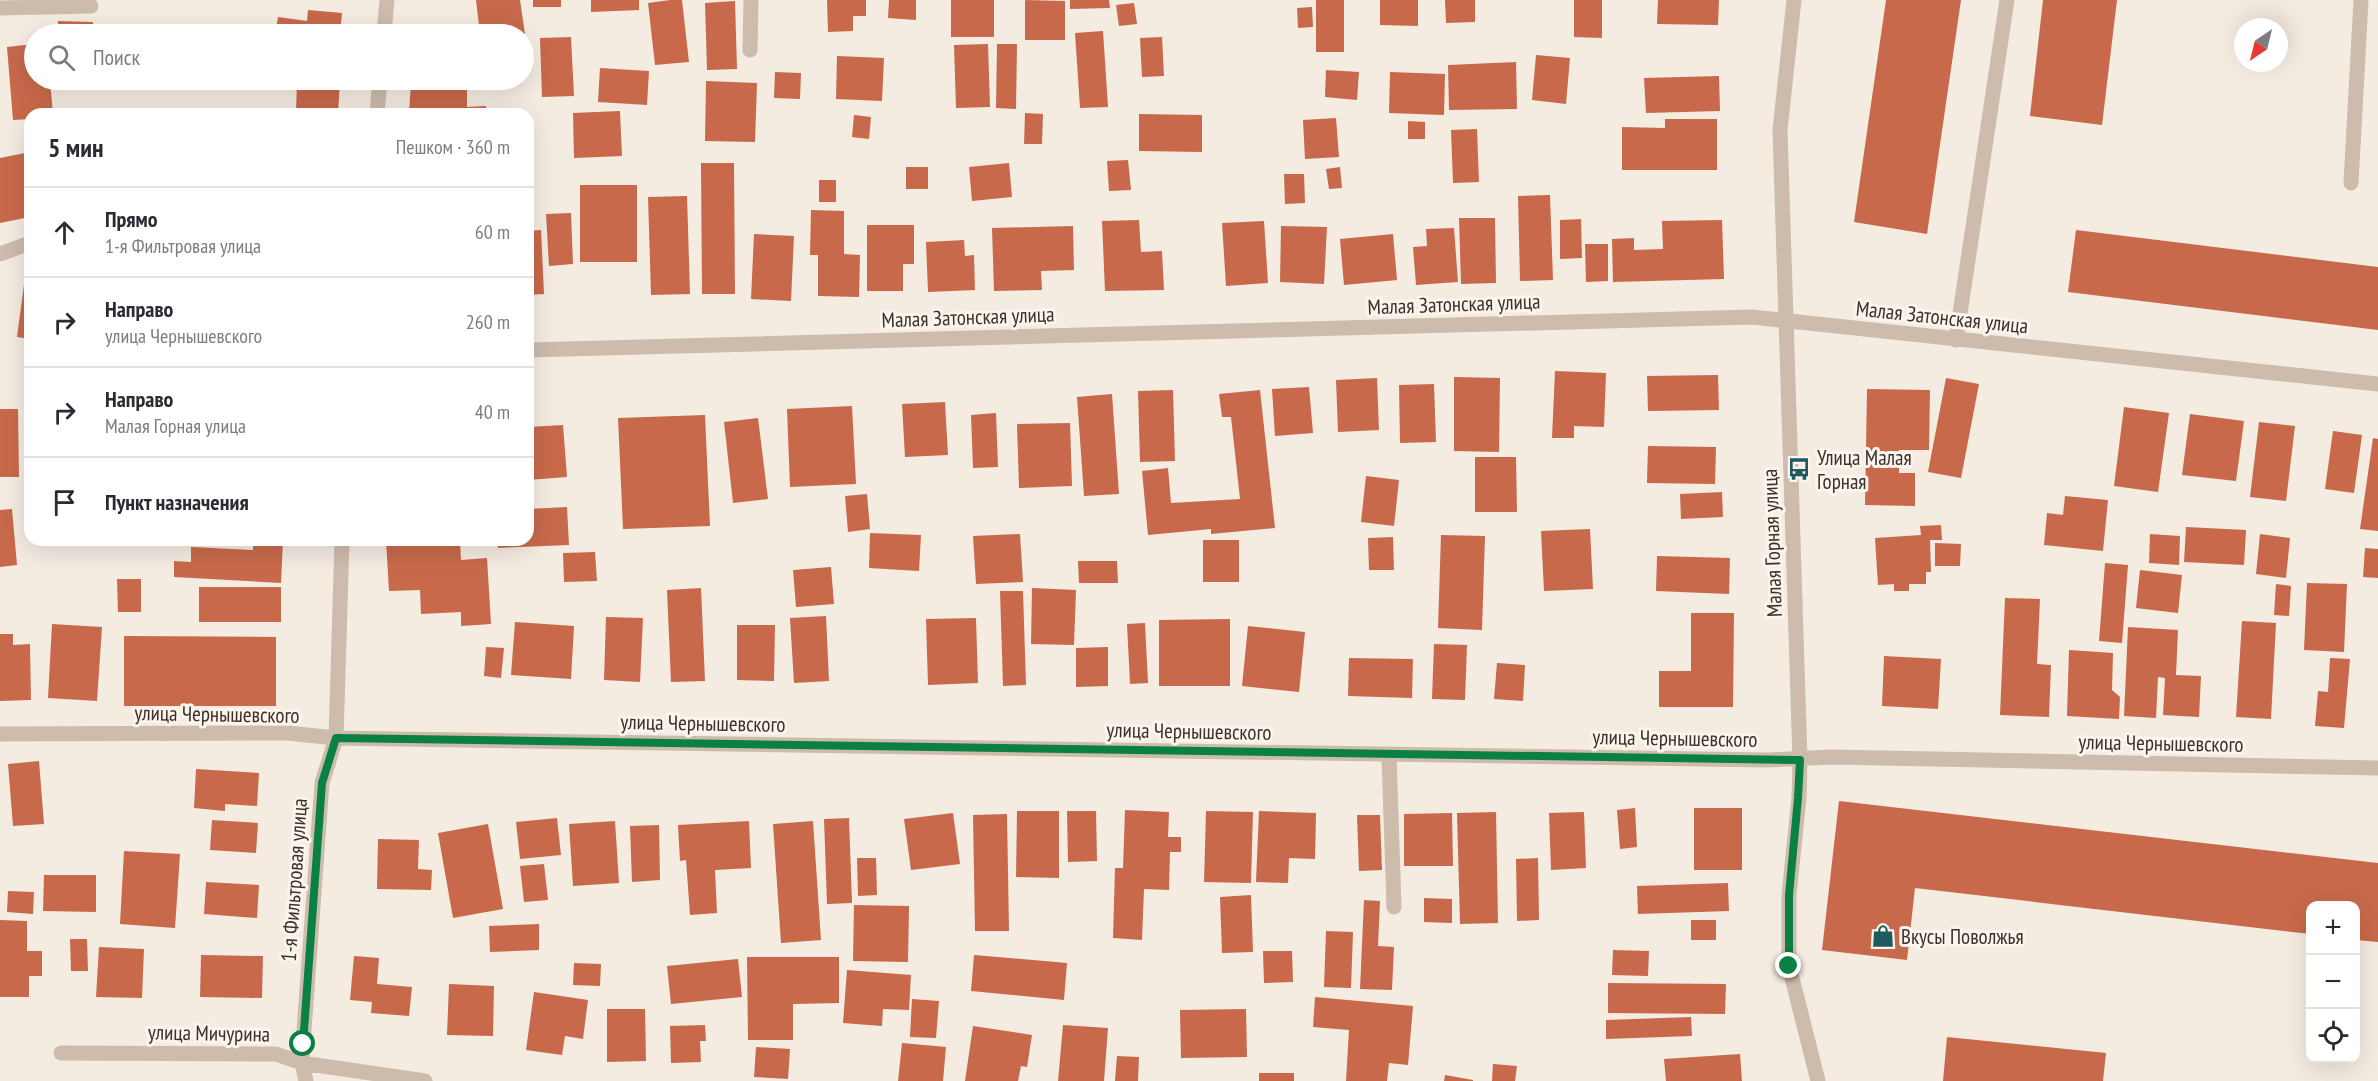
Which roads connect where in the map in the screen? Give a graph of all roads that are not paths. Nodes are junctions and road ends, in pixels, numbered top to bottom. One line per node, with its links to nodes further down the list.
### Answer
1 (387, 0): 8 (street)
2 (750, 0): 9 (street)
3 (1794, 0): 15 (street, Малая Горная улица)
4 (2007, 0): 16 (street)
5 (2361, 0): 12 (street)
6 (91, 6): 7 (street)
7 (0, 8)
8 (385, 24)
9 (750, 50)
10 (379, 90): 11 (street)
11 (378, 108)
12 (2351, 183)
13 (24, 245): 14 (street)
14 (0, 254)
15 (1786, 322): 16 (street, Малая Затонская улица); 17 (street, Малая Затонская улица); 23 (street, Малая Горная улица)
16 (1956, 340): 18 (street, Малая Затонская улица)
17 (534, 350)
18 (2378, 384)
19 (342, 546): 21 (street, 1-я Фильтровая улица)
20 (0, 734): 21 (street, улица Чернышевского)
21 (336, 738): 22 (street, улица Чернышевского); 27 (street, 1-я Фильтровая улица)
22 (1389, 755): 23 (street, улица Чернышевского); 25 (street)
23 (1800, 760): 24 (street, улица Чернышевского); 30 (street, Малая Горная улица)
24 (2378, 768)
25 (1394, 907)
26 (61, 1053): 27 (street, улица Мичурина)
27 (302, 1063): 28 (street, 1-я Фильтровая улица); 29 (street, улица Мичурина)
28 (306, 1081)
29 (425, 1081)
30 (1818, 1081)

